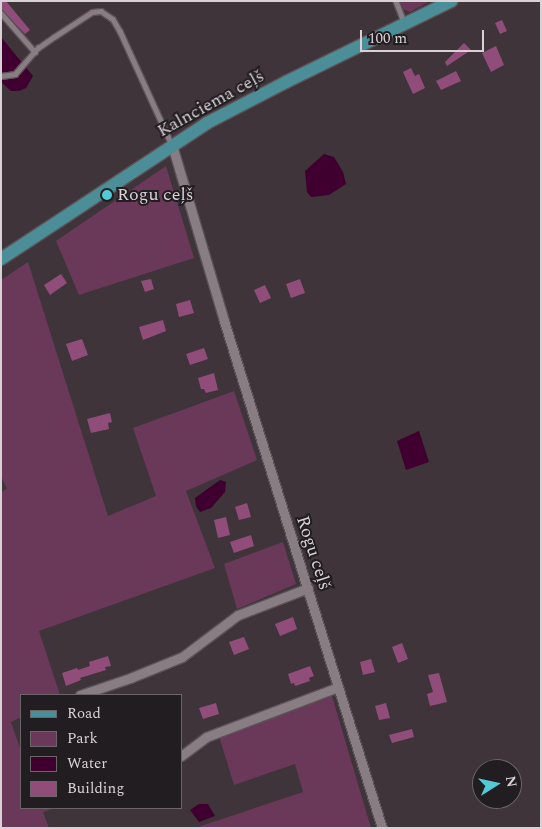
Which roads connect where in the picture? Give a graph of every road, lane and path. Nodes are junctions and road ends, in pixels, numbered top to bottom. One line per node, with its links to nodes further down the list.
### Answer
1 (396, 1): 4 (lane)
2 (451, 1): 4 (main road, Kalnciema ceļš)
3 (1, 13): 5 (lane)
4 (404, 23): 7 (main road, Kalnciema ceļš)
5 (35, 52): 6 (lane); 7 (lane)
6 (1, 76)
7 (172, 145): 8 (main road, Kalnciema ceļš); 9 (street, Rogu ceļš)
8 (1, 259)
9 (308, 588): 10 (street, Rogu ceļš); 11 (street)
10 (338, 687): 12 (street); 13 (street, Rogu ceļš)
11 (83, 694)
12 (182, 755)
13 (382, 828)

